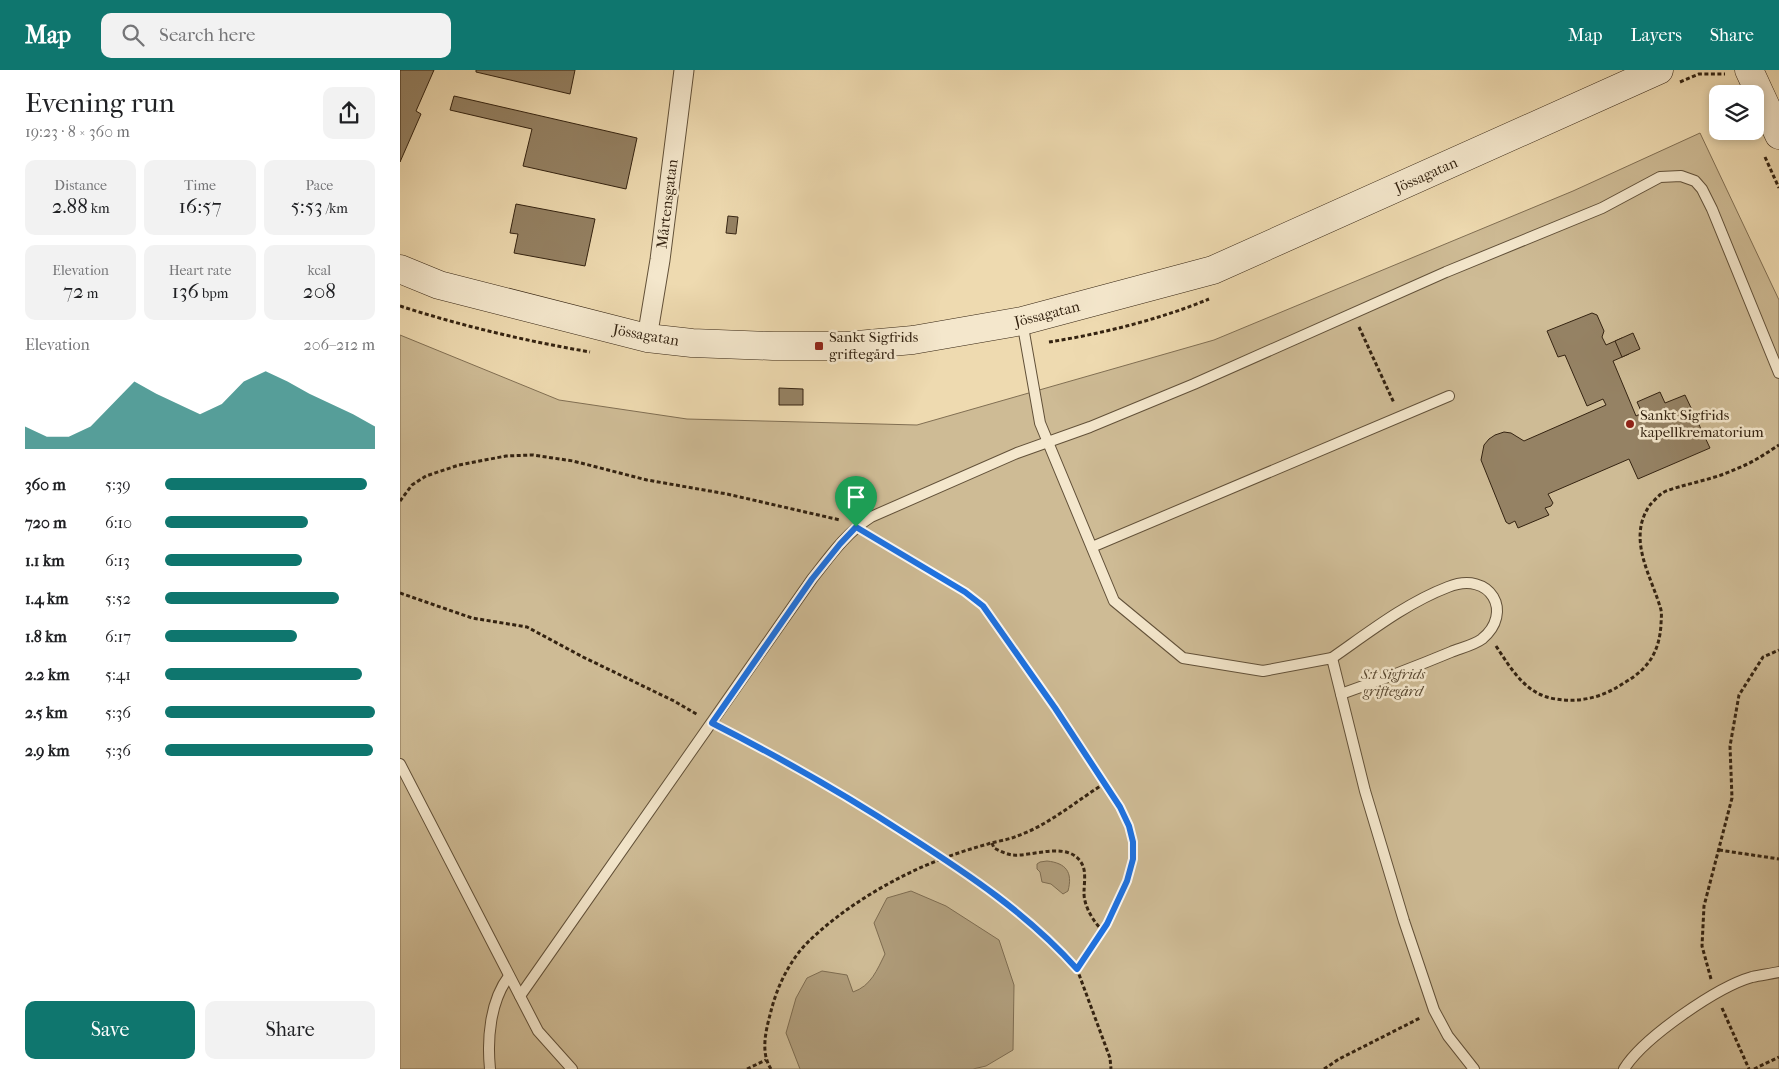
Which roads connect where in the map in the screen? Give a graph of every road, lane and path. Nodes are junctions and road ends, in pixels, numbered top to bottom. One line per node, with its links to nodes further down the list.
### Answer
1 (684, 70): 9 (street, Mårtensgatan)
2 (1659, 70): 8 (street, Jössagatan)
3 (1749, 70): 4 (street)
4 (1772, 146): 5 (path)
5 (1779, 188)
6 (400, 269): 9 (street, Jössagatan)
7 (1353, 313): 10 (lane); 12 (path); 13 (lane)
8 (1022, 321): 9 (street, Jössagatan); 13 (lane)
9 (647, 338)
10 (1779, 373)
11 (1449, 396): 12 (lane)
12 (1400, 417): 17 (lane)
13 (1049, 443): 16 (lane); 17 (lane)
14 (1779, 445): 19 (path)
15 (400, 502): 16 (path)
16 (856, 527): 23 (lane); 25 (path)
17 (1092, 547): 21 (lane)
18 (400, 593): 23 (path)
19 (1488, 633): 21 (lane); 22 (lane)
20 (1779, 650): 27 (path)
21 (1332, 658): 22 (lane)
22 (1341, 694): 36 (lane)
23 (712, 723): 28 (path); 35 (lane)
24 (400, 764): 33 (lane)
25 (1105, 783): 26 (path); 30 (path)
26 (992, 843): 28 (path); 30 (path)
27 (1719, 850): 29 (path); 34 (path)
28 (943, 858): 31 (path); 38 (path)
29 (1779, 859)
30 (1102, 930): 31 (path)
31 (1077, 969): 43 (path)
32 (1779, 972): 34 (lane)
33 (509, 976): 35 (lane); 39 (lane)
34 (1716, 993): 46 (lane); 47 (path)
35 (520, 996): 40 (lane)
36 (1434, 1010): 44 (path); 45 (lane)
37 (1779, 1057): 48 (path)
38 (766, 1060): 41 (path); 42 (path)
39 (490, 1069)
40 (572, 1069)
41 (748, 1069)
42 (771, 1069)
43 (1111, 1069)
44 (1324, 1069)
45 (1474, 1069)
46 (1624, 1069)
47 (1749, 1069)
48 (1754, 1069)

